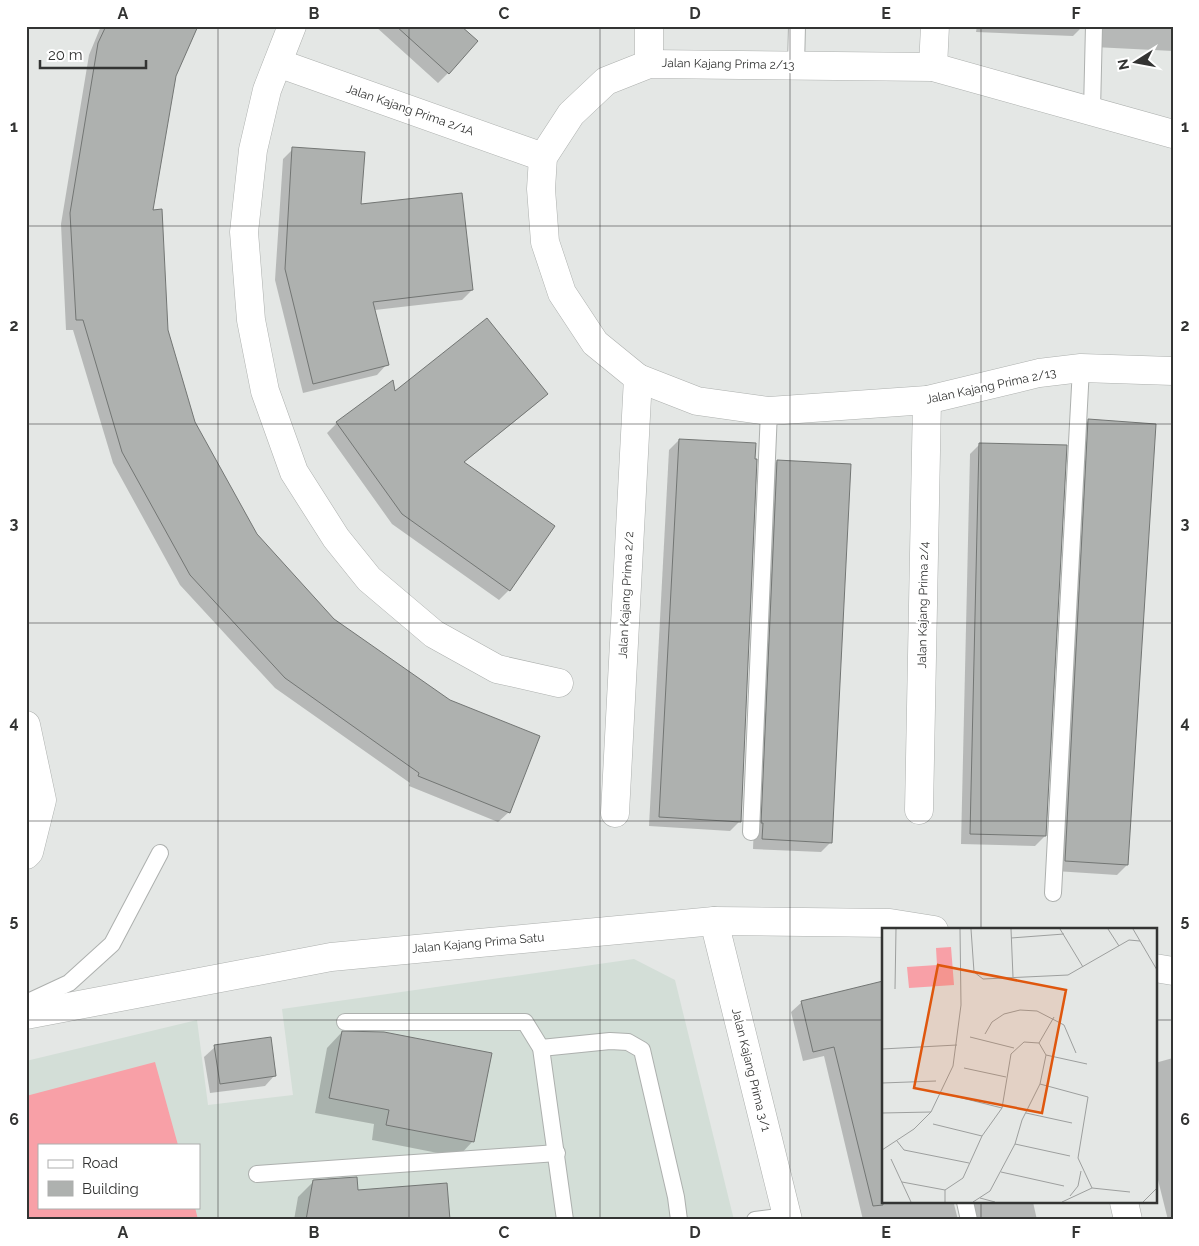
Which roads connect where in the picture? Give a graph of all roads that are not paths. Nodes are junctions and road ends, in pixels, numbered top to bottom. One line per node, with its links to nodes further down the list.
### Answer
1 (292, 26): 6 (street)
2 (649, 26): 7 (street)
3 (797, 26): 8 (lane)
4 (935, 26): 9 (street)
5 (1094, 26): 10 (lane)
6 (278, 63): 12 (street, Jalan Kajang Prima 2/1A); 18 (street)
7 (648, 64): 8 (street, Jalan Kajang Prima 2/13); 12 (street, Jalan Kajang Prima 2/13)
8 (796, 65): 9 (street, Jalan Kajang Prima 2/13)
9 (933, 66): 10 (street, Jalan Kajang Prima 2/13)
10 (1092, 110): 11 (street, Jalan Kajang Prima 2/13)
11 (1173, 134)
12 (543, 157): 15 (street, Jalan Kajang Prima 2/13)
13 (1081, 368): 14 (street, Jalan Kajang Prima 2/13); 16 (street, Jalan Kajang Prima 2/13); 25 (lane)
14 (1173, 371)
15 (638, 378): 17 (street, Jalan Kajang Prima 2/13); 21 (street, Jalan Kajang Prima 2/2)
16 (927, 400): 17 (street, Jalan Kajang Prima 2/13); 20 (street, Jalan Kajang Prima 2/4)
17 (770, 410): 22 (lane)
18 (559, 683)
19 (26, 725): 24 (street)
20 (919, 810)
21 (615, 813)
22 (752, 832)
23 (160, 853): 30 (lane)
24 (26, 856)
25 (1053, 892)
26 (714, 921): 27 (street, Jalan Kajang Prima Satu); 31 (street, Jalan Kajang Prima Satu); 38 (street, Jalan Kajang Prima 3/1)
27 (918, 928)
28 (1156, 968): 29 (street)
29 (1173, 971)
30 (26, 1003)
31 (26, 1014)
32 (345, 1022): 33 (lane)
33 (541, 1048): 34 (lane); 40 (lane)
34 (557, 1154): 35 (lane); 39 (lane)
35 (257, 1174)
36 (965, 1204): 42 (lane)
37 (1124, 1204): 43 (street)
38 (788, 1218): 41 (lane)
39 (565, 1220)
40 (679, 1220)
41 (755, 1220)
42 (969, 1220)
43 (1128, 1220)

